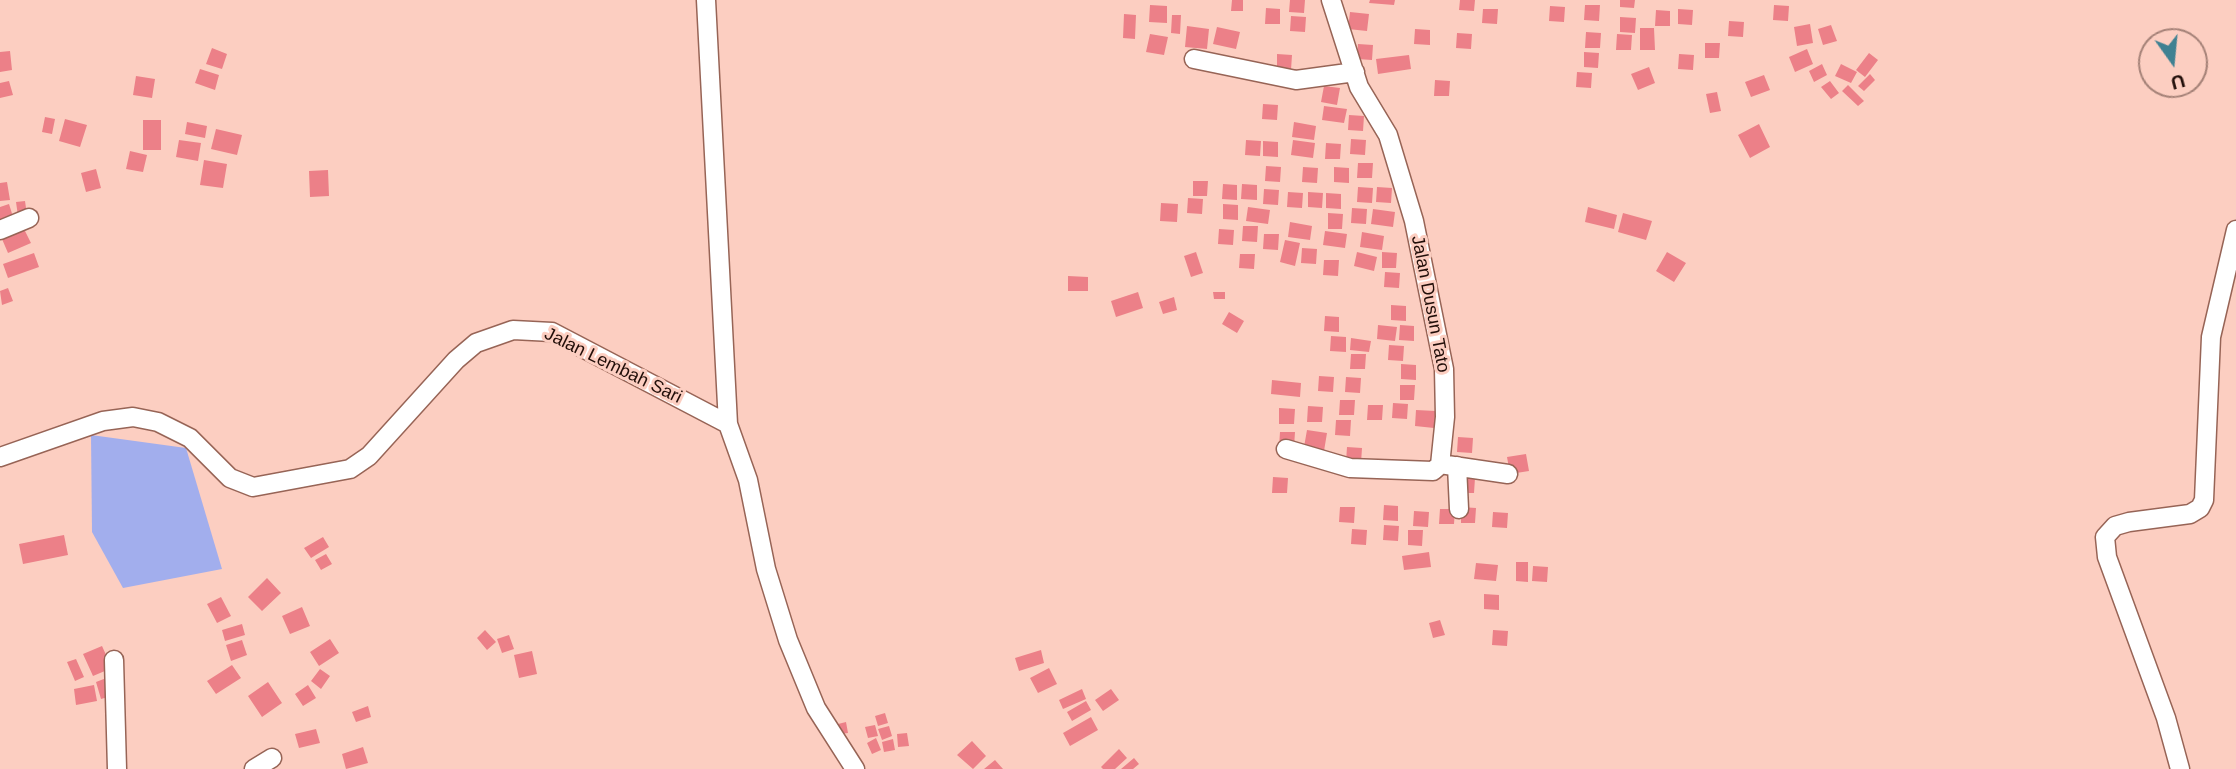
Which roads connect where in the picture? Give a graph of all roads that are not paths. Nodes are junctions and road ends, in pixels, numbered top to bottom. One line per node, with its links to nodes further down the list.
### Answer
1 (706, 0): 8 (street)
2 (1331, 0): 4 (street, Jalan Dusun Tato)
3 (1194, 58): 4 (street)
4 (1355, 72): 11 (street, Jalan Dusun Tato)
5 (29, 218): 6 (street)
6 (0, 230)
7 (2236, 230): 19 (street)
8 (728, 424): 10 (street, Jalan Lembah Sari); 18 (street)
9 (1286, 449): 11 (street)
10 (0, 457)
11 (1449, 465): 12 (street); 13 (street, Jalan Dusun Tato)
12 (1508, 474)
13 (1459, 509)
14 (114, 660): 16 (street)
15 (272, 758): 17 (street)
16 (117, 769)
17 (254, 769)
18 (855, 769)
19 (2180, 769)

